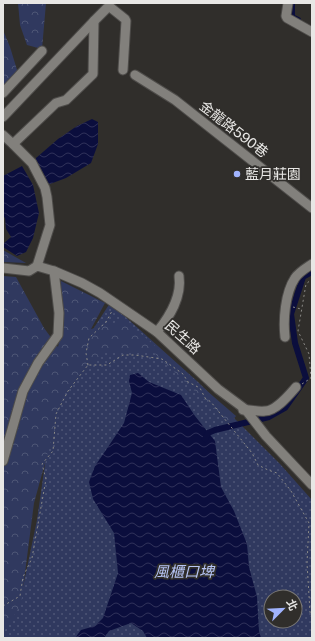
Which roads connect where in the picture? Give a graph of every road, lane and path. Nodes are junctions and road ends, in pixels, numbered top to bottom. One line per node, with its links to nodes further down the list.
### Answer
1 (288, 3): 3 (street)
2 (94, 21): 5 (street); 8 (street); 10 (street)
3 (312, 32)
4 (42, 51): 7 (street)
5 (123, 70)
6 (135, 75): 11 (street, 金龍路590巷)
7 (3, 93)
8 (3, 117)
9 (3, 135): 10 (street)
10 (13, 144): 13 (street)
11 (312, 208)
12 (312, 264): 19 (street)
13 (37, 266): 14 (street, 民生路); 15 (street, 民生路)
14 (3, 268)
15 (54, 271): 18 (street, 民生路); 26 (street)
16 (179, 276): 21 (street)
17 (312, 279): 20 (path)
18 (116, 303): 21 (street, 民生路); 23 (path)
19 (286, 305): 20 (path); 22 (street)
20 (302, 310): 24 (path)
21 (157, 332): 25 (street, 民生路)
22 (285, 337)
23 (88, 365): 28 (path); 29 (path)
24 (296, 387): 25 (street)
25 (241, 410): 27 (street, 民生路)
26 (3, 461)
27 (312, 485)
28 (3, 606)
29 (312, 619)

